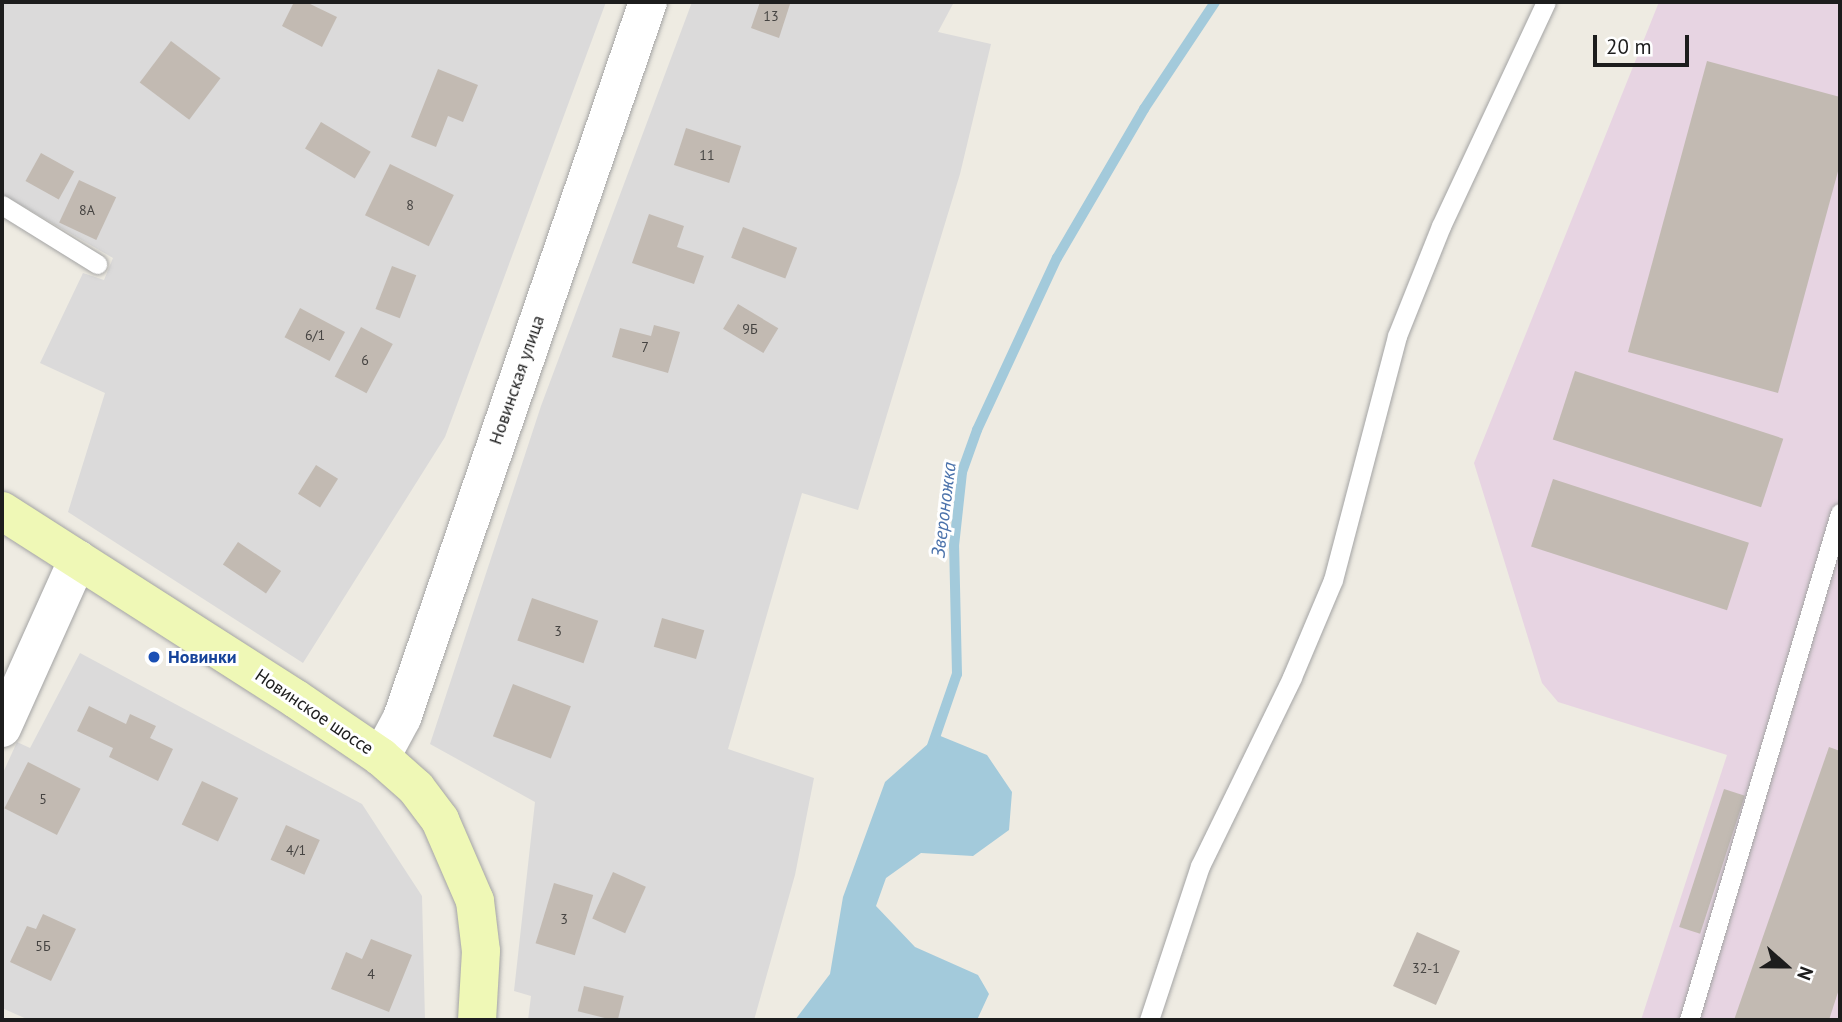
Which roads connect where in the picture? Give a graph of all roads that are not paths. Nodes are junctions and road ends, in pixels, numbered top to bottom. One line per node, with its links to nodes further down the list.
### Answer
1 (648, 2): 9 (street, Новинская улица)
2 (1546, 2): 11 (lane)
3 (2, 205): 4 (lane)
4 (97, 264)
5 (2, 510): 7 (main road, Новинское шоссе)
6 (1840, 513): 12 (lane)
7 (78, 559): 8 (street); 9 (main road, Новинское шоссе)
8 (2, 728)
9 (381, 757): 10 (main road, Новинское шоссе)
10 (477, 1020)
11 (1149, 1020)
12 (1689, 1020)

